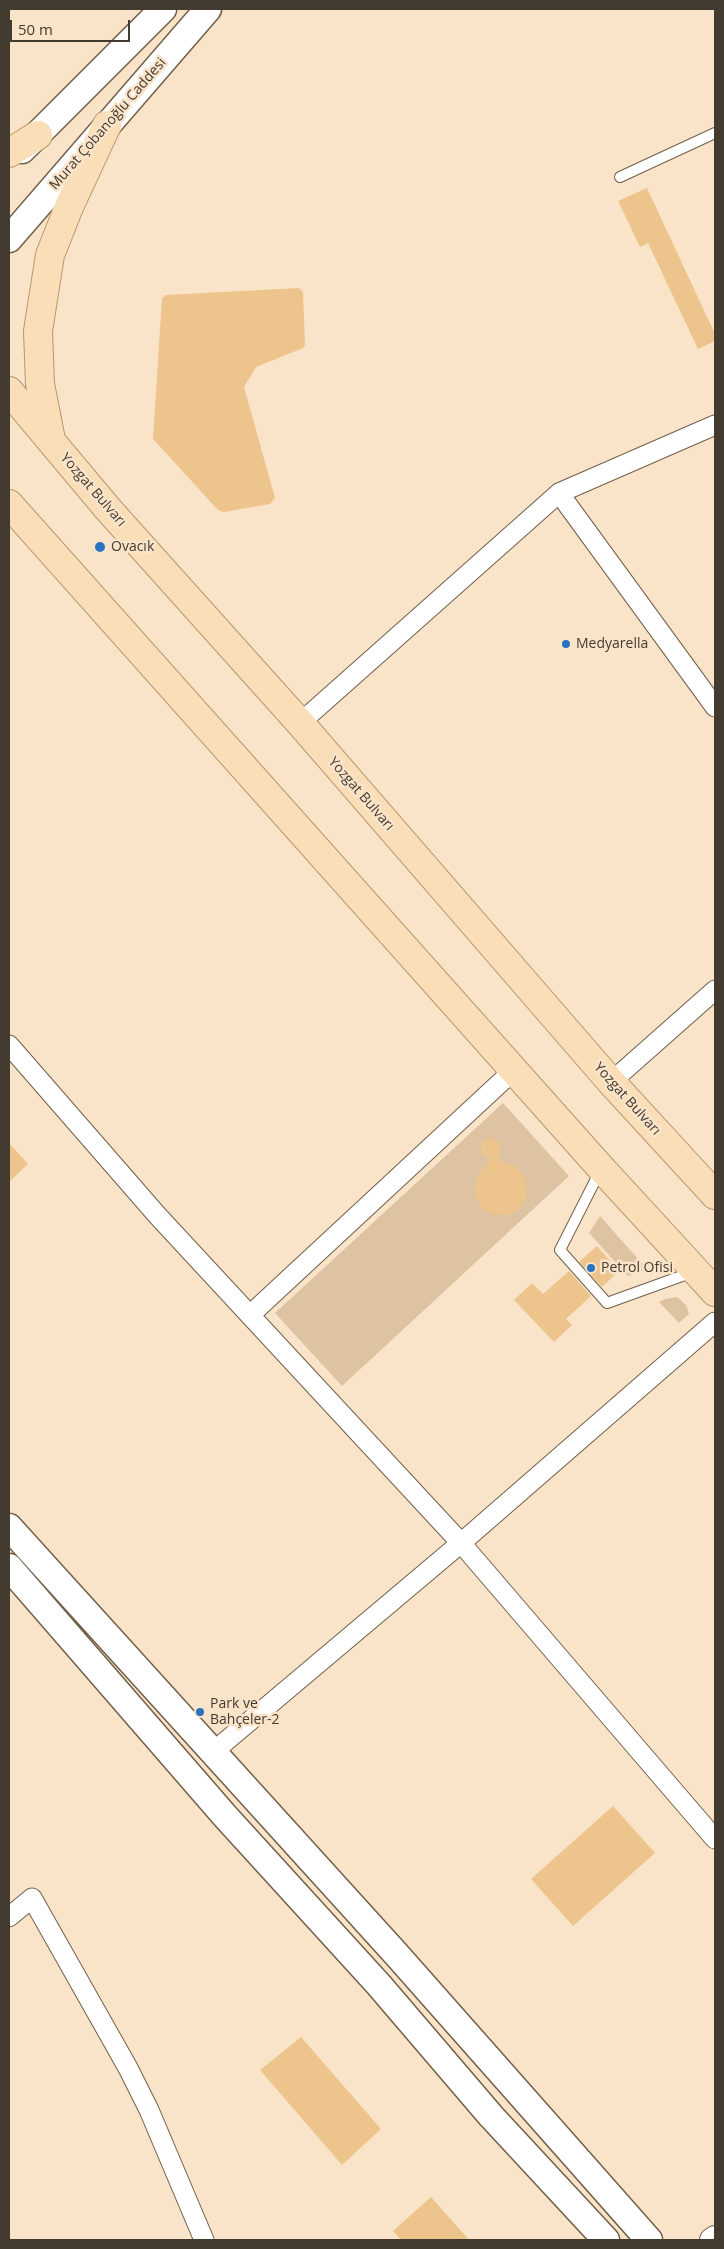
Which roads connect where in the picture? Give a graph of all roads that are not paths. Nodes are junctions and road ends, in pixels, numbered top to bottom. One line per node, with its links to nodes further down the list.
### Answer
1 (163, 9): 5 (main road)
2 (208, 9): 3 (main road, Murat Çobanoğlu Caddesi)
3 (107, 125): 9 (main road, Murat Çobanoğlu Caddesi); 12 (main road)
4 (715, 133): 8 (lane)
5 (38, 136): 6 (main road); 7 (main road)
6 (9, 153)
7 (9, 163)
8 (620, 177)
9 (9, 239)
10 (9, 391): 12 (main road, Yozgat Bulvarı)
11 (715, 425): 13 (street)
12 (51, 441): 16 (main road, Yozgat Bulvarı)
13 (560, 493): 15 (street); 16 (street)
14 (15, 515): 19 (main road)
15 (715, 707)
16 (300, 724): 20 (main road, Yozgat Bulvarı)
17 (715, 990): 20 (street)
18 (9, 1045): 25 (street)
19 (514, 1070): 21 (main road); 25 (street)
20 (611, 1082): 22 (main road, Yozgat Bulvarı)
21 (601, 1168): 23 (main road); 23 (lane)
22 (715, 1195)
23 (696, 1271): 24 (main road)
24 (715, 1292)
25 (250, 1315): 28 (street)
26 (715, 1322): 28 (street)
27 (9, 1527): 30 (main road)
28 (461, 1543): 30 (street); 31 (street)
29 (9, 1567): 34 (main road)
30 (213, 1752): 35 (main road)
31 (715, 1839)
32 (9, 1917): 33 (street)
33 (204, 2240)
34 (606, 2240)
35 (649, 2240)

